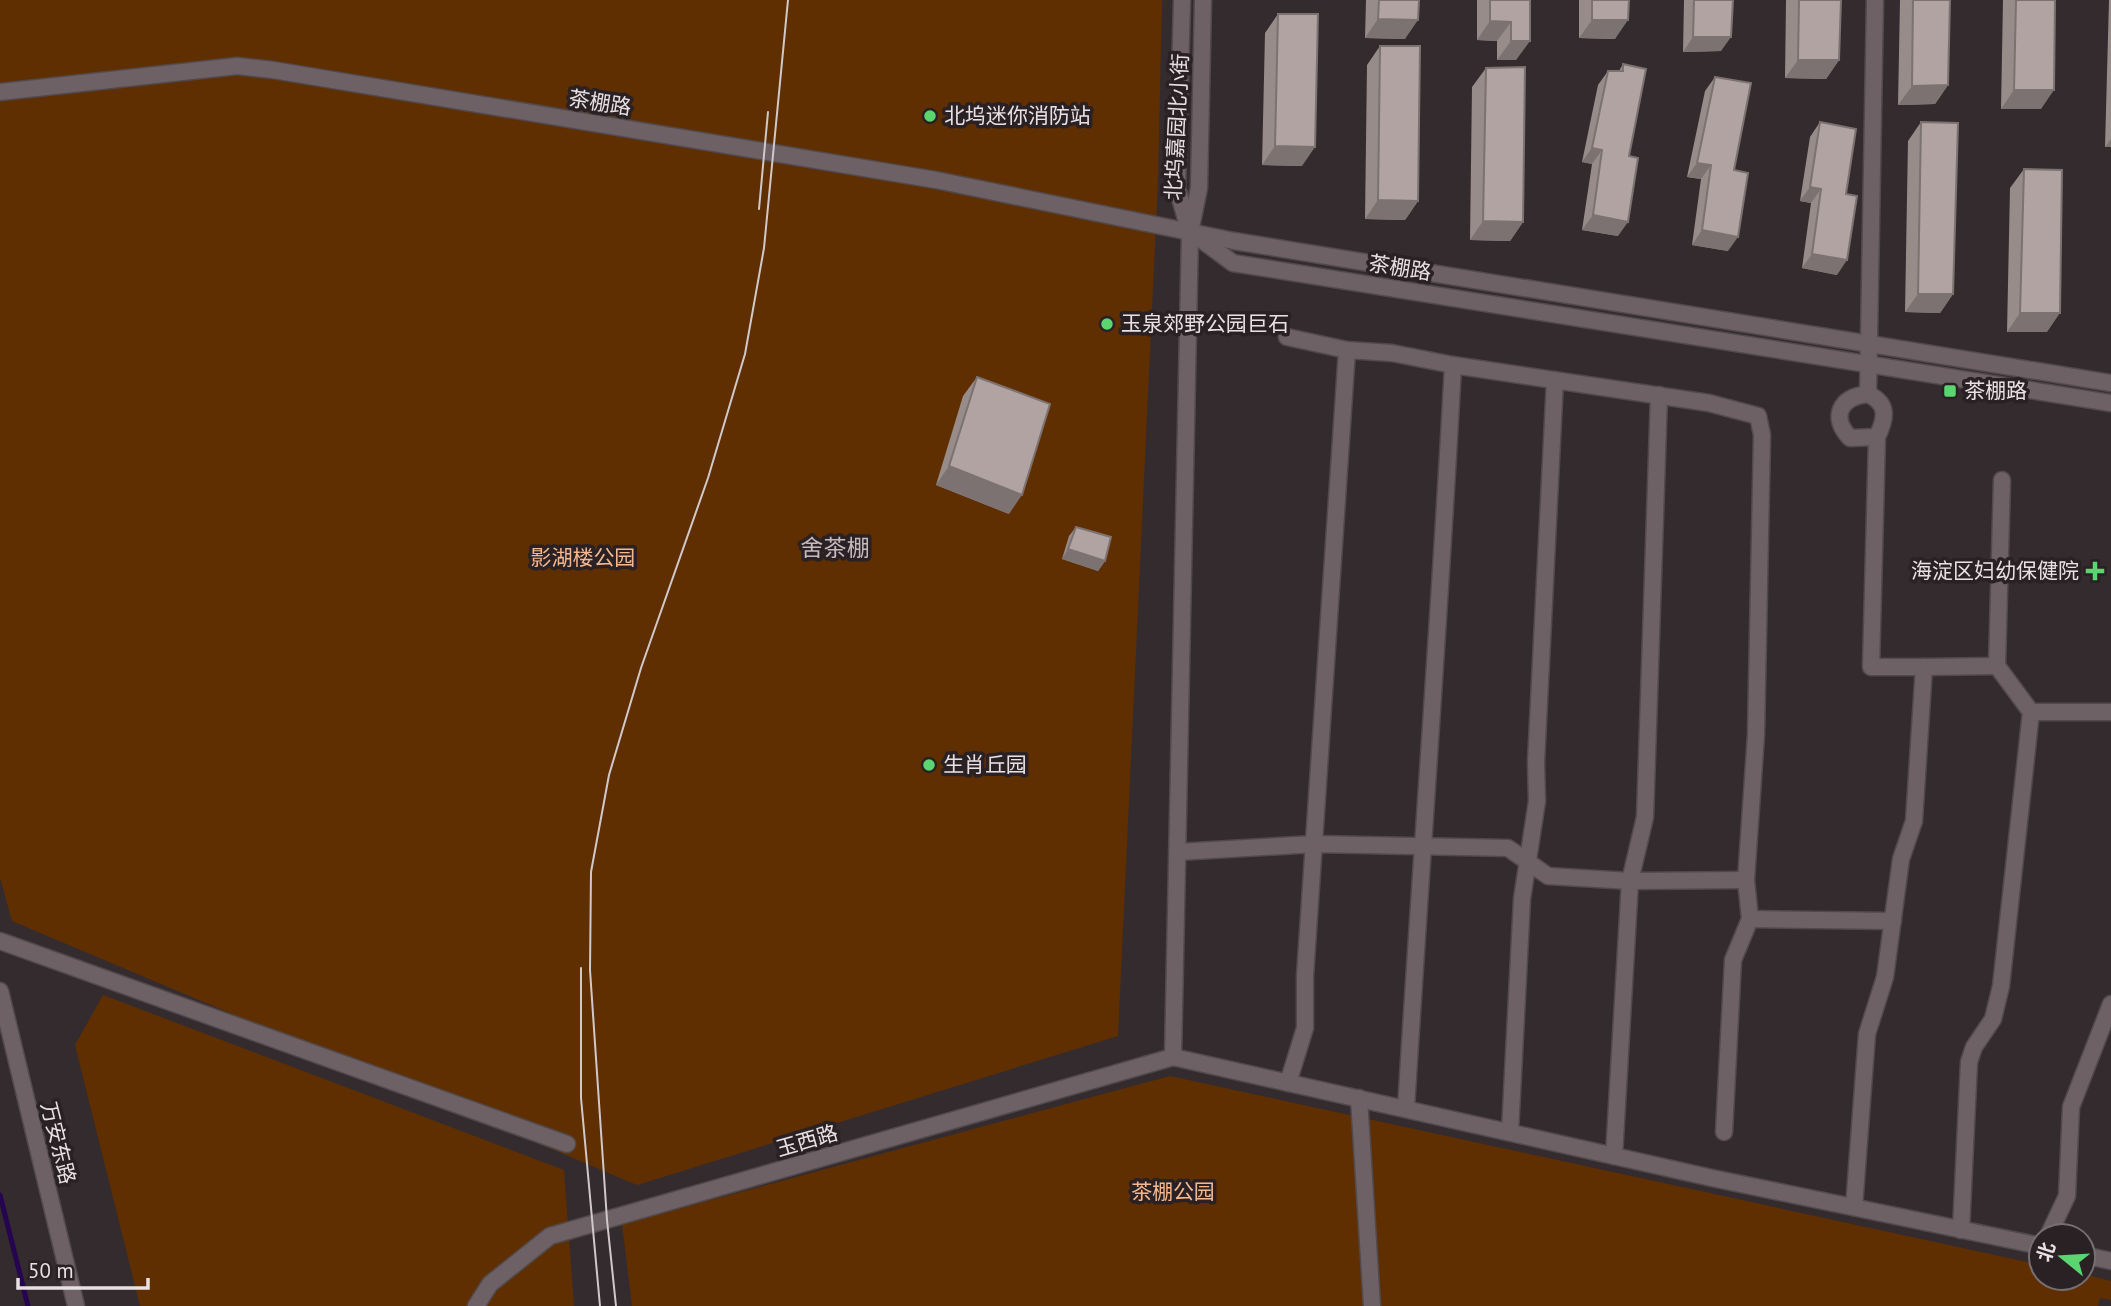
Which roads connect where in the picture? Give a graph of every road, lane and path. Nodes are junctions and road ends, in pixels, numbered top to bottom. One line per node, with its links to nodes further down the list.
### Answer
1 (1182, 0): 5 (street, 北坞嘉园北小街)
2 (1203, 0): 5 (street, 北坞嘉园北小街)
3 (1875, 0): 7 (street)
4 (0, 92): 5 (street, 茶棚路)
5 (1190, 232): 7 (street, 茶棚路); 9 (street, 茶棚路); 24 (street)
6 (1287, 337): 8 (street)
7 (1867, 344): 9 (street); 12 (street, 茶棚路)
8 (1347, 349): 10 (street); 22 (street)
9 (1867, 362): 13 (street); 15 (street, 茶棚路)
10 (1453, 365): 11 (street); 23 (street)
11 (1555, 380): 14 (street); 25 (street)
12 (2111, 383)
13 (1867, 394): 16 (street); 16 (street)
14 (1659, 395): 26 (street); 27 (street)
15 (2111, 403)
16 (1877, 437): 19 (street)
17 (2002, 480): 18 (street)
18 (1997, 666): 19 (street); 20 (street)
19 (1924, 667): 29 (street)
20 (2031, 712): 21 (street); 43 (street)
21 (2111, 712)
22 (1315, 844): 23 (street); 24 (street); 34 (street)
23 (1422, 845): 25 (street); 36 (street)
24 (1178, 852): 33 (street)
25 (1529, 863): 27 (street); 37 (street)
26 (1746, 880): 27 (street); 28 (street)
27 (1630, 881): 40 (street)
28 (1749, 919): 29 (street); 38 (street)
29 (1893, 921): 41 (street)
30 (0, 941): 39 (street)
31 (0, 991): 45 (street, 万安东路)
32 (2111, 1004): 42 (street)
33 (1173, 1057): 34 (street); 46 (street, 玉西路)
34 (1288, 1083): 35 (street)
35 (1359, 1098): 36 (street); 47 (street)
36 (1406, 1109): 37 (street)
37 (1510, 1132): 40 (street)
38 (1724, 1132)
39 (567, 1144)
40 (1614, 1156): 41 (street)
41 (1854, 1208): 43 (street)
42 (2055, 1222)
43 (1961, 1230): 44 (street)
44 (2027, 1244)
45 (76, 1306)
46 (476, 1306)
47 (1372, 1306)

